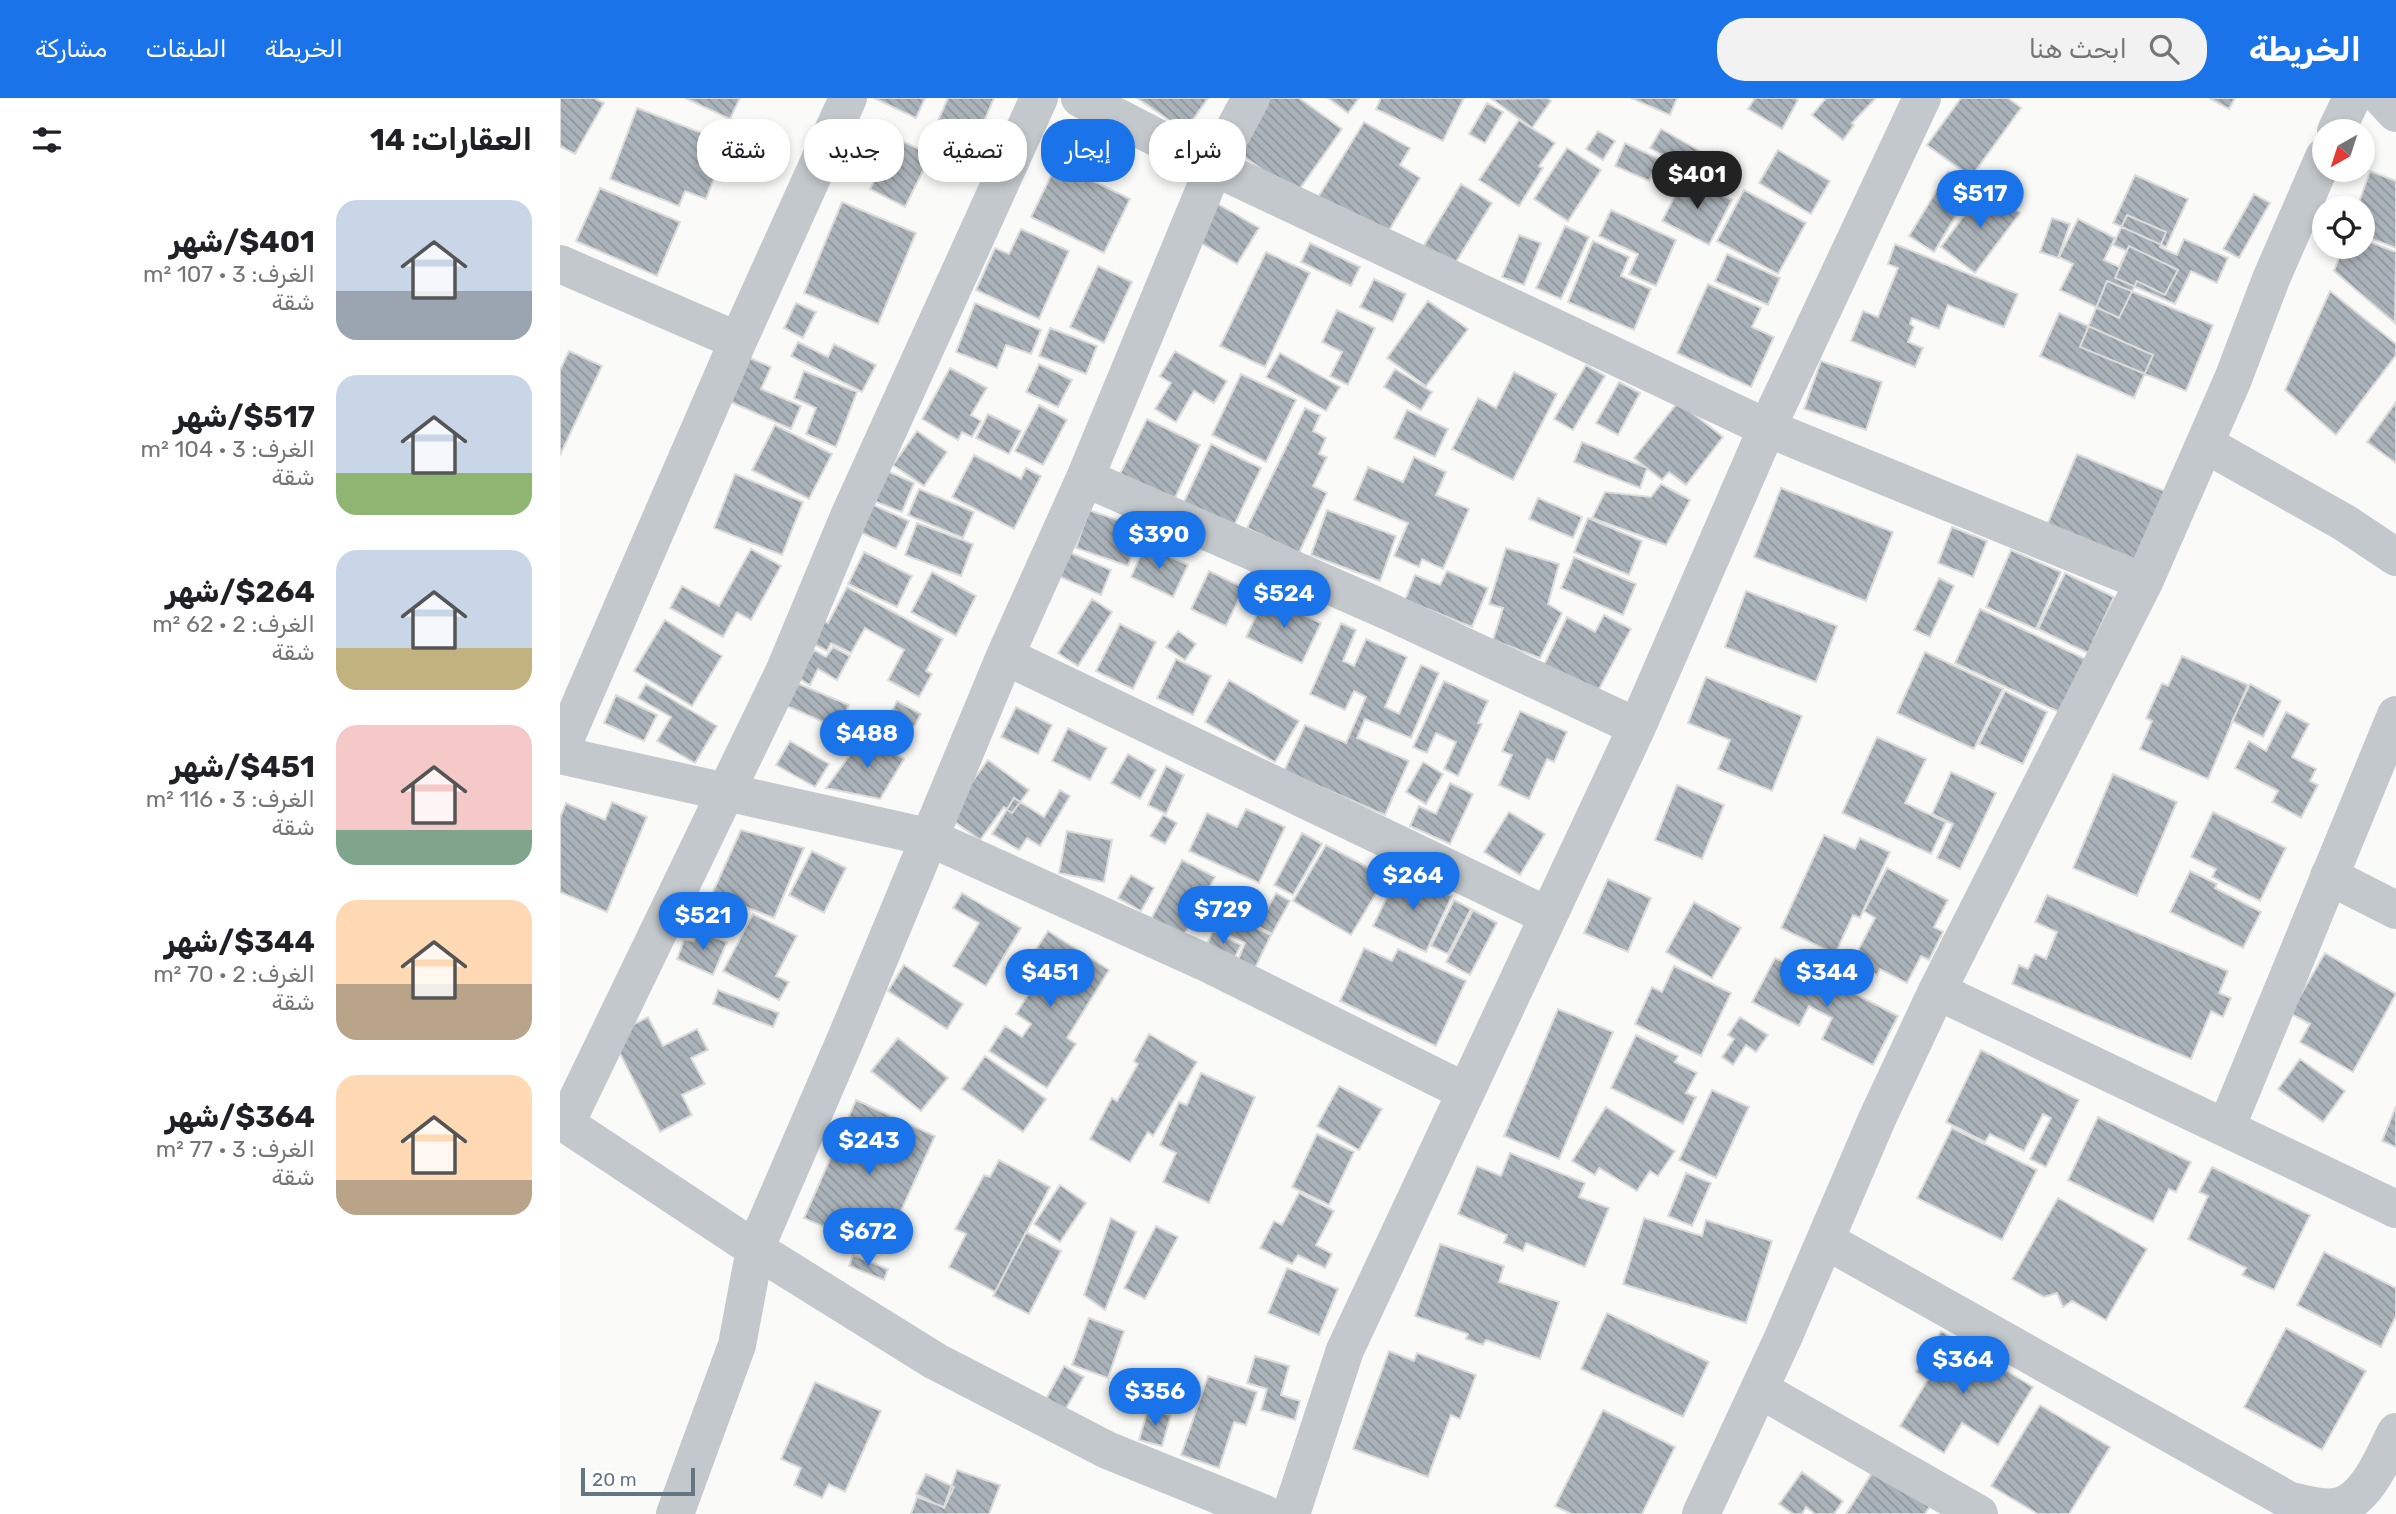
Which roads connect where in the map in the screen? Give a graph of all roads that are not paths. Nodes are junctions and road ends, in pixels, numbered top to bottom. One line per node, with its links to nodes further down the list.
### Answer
1 (848, 98): 16 (street)
2 (1039, 98): 26 (street)
3 (1080, 98): 11 (street)
4 (1251, 98): 9 (street)
5 (1922, 98): 17 (street)
6 (2352, 98): 10 (street)
7 (2382, 98): 8 (street)
8 (2396, 113)
9 (1240, 119)
10 (2342, 119)
11 (1149, 134)
12 (1208, 182): 19 (street)
13 (1246, 182): 17 (street)
14 (2314, 182): 18 (street)
15 (560, 264): 16 (street)
16 (738, 341): 25 (street)
17 (1767, 428): 21 (street); 24 (street)
18 (2204, 444): 20 (street); 21 (street)
19 (1085, 478): 22 (street); 24 (street)
20 (2396, 557)
21 (2144, 582): 31 (street)
22 (1005, 656): 27 (street); 30 (street)
23 (2396, 715): 28 (street)
24 (1637, 727): 30 (street)
25 (560, 753): 26 (street)
26 (728, 790): 27 (street); 33 (street)
27 (928, 837): 32 (street); 37 (street)
28 (2329, 876): 29 (street); 34 (street)
29 (2396, 910)
30 (1546, 915): 32 (street)
31 (1937, 991): 34 (street); 36 (street)
32 (1466, 1092): 43 (street)
33 (563, 1121): 37 (street)
34 (2226, 1128): 35 (street)
35 (2396, 1209)
36 (1825, 1240): 38 (street); 40 (street)
37 (755, 1249): 41 (street); 42 (street)
38 (1759, 1389): 44 (street); 45 (street)
39 (2396, 1432): 40 (street)
40 (2387, 1476)
41 (676, 1514)
42 (1265, 1514)
43 (1291, 1514)
44 (1701, 1514)
45 (1979, 1514)

